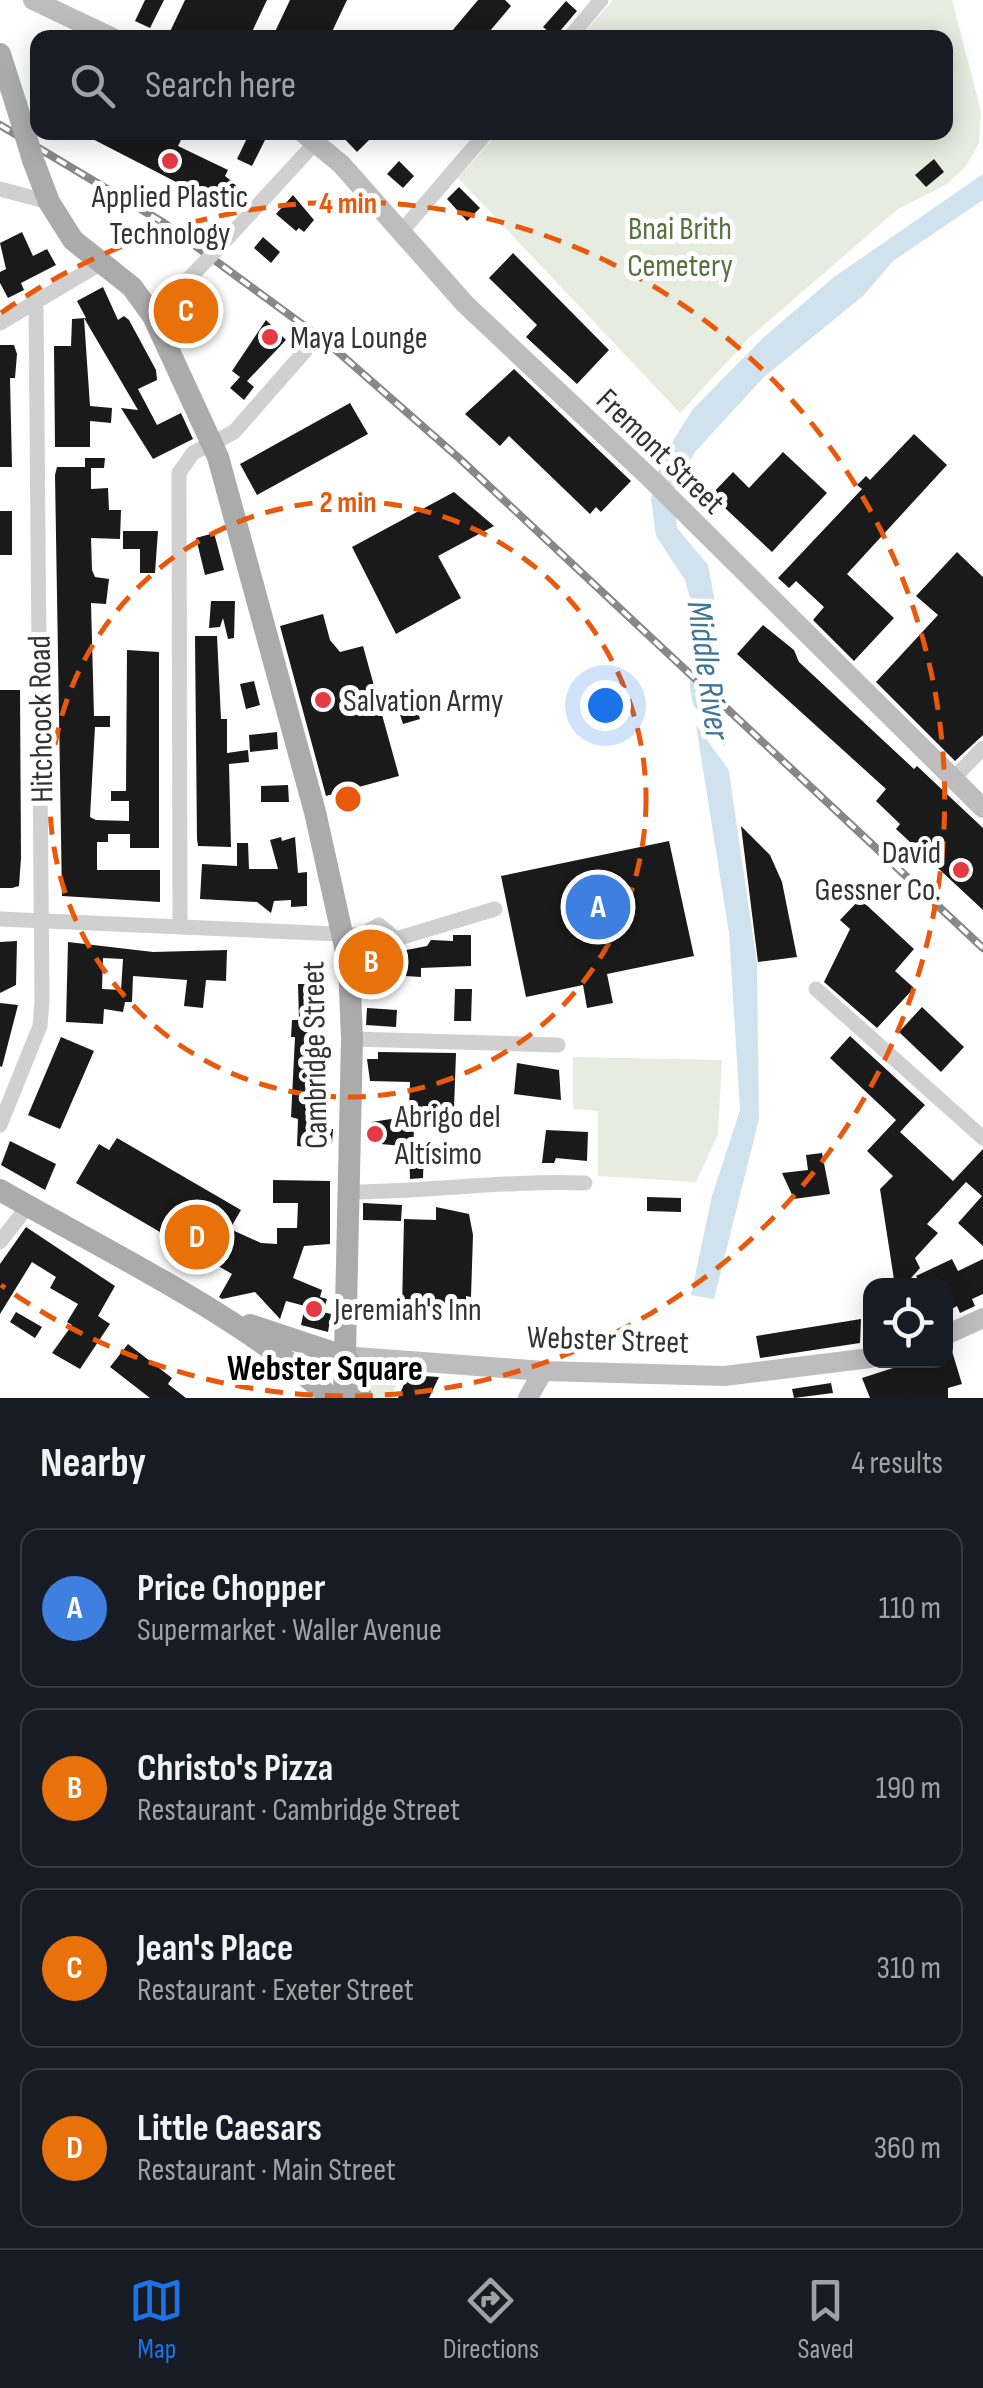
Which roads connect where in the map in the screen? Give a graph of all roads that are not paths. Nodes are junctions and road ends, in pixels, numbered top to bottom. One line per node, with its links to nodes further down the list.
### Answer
1 (33, 0): 3 (street)
2 (601, 0): 4 (street)
3 (96, 30)
4 (576, 30)
5 (0, 54): 10 (main road, Cambridge Street, bridge)
6 (307, 140): 14 (street, bridge)
7 (312, 140): 11 (street, Fremont Street)
8 (480, 140): 11 (street)
9 (0, 188): 10 (street)
10 (48, 202): 12 (main road, Cambridge Street)
11 (400, 232): 19 (street, Fremont Street)
12 (103, 262): 13 (street); 14 (main road, Cambridge Street)
13 (36, 306): 15 (street); 23 (street, Hitchcock Road)
14 (153, 316): 17 (main road, Cambridge Street)
15 (0, 323)
16 (305, 351): 17 (street)
17 (212, 442): 24 (street); 25 (main road, Cambridge Street)
18 (983, 748): 19 (street)
19 (952, 780): 20 (street, Fremont Street)
20 (983, 808)
21 (495, 908): 25 (street)
22 (0, 918): 23 (street)
23 (40, 918): 24 (street); 29 (street, Hitchcock Road)
24 (180, 926): 25 (street)
25 (344, 934): 27 (main road, Cambridge Street)
26 (816, 989): 30 (street)
27 (352, 1039): 28 (street); 33 (main road, Cambridge Street)
28 (558, 1045)
29 (0, 1125)
30 (983, 1138)
31 (586, 1182): 33 (street)
32 (0, 1190): 34 (main road)
33 (348, 1192): 39 (main road, Cambridge Street)
34 (28, 1206): 35 (street); 36 (main road)
35 (0, 1242)
36 (208, 1310): 39 (main road, Webster Street); 41 (main road)
37 (983, 1318): 38 (street)
38 (953, 1332)
39 (343, 1356): 41 (main road, Webster Street); 42 (street, Webster Street); 44 (main road, Cambridge Street); 45 (main road, Cambridge Street)
40 (863, 1359): 42 (street, Webster Street)
41 (294, 1366): 43 (main road)
42 (542, 1371): 46 (street)
43 (331, 1398)
44 (344, 1398)
45 (361, 1398)
46 (528, 1398)

